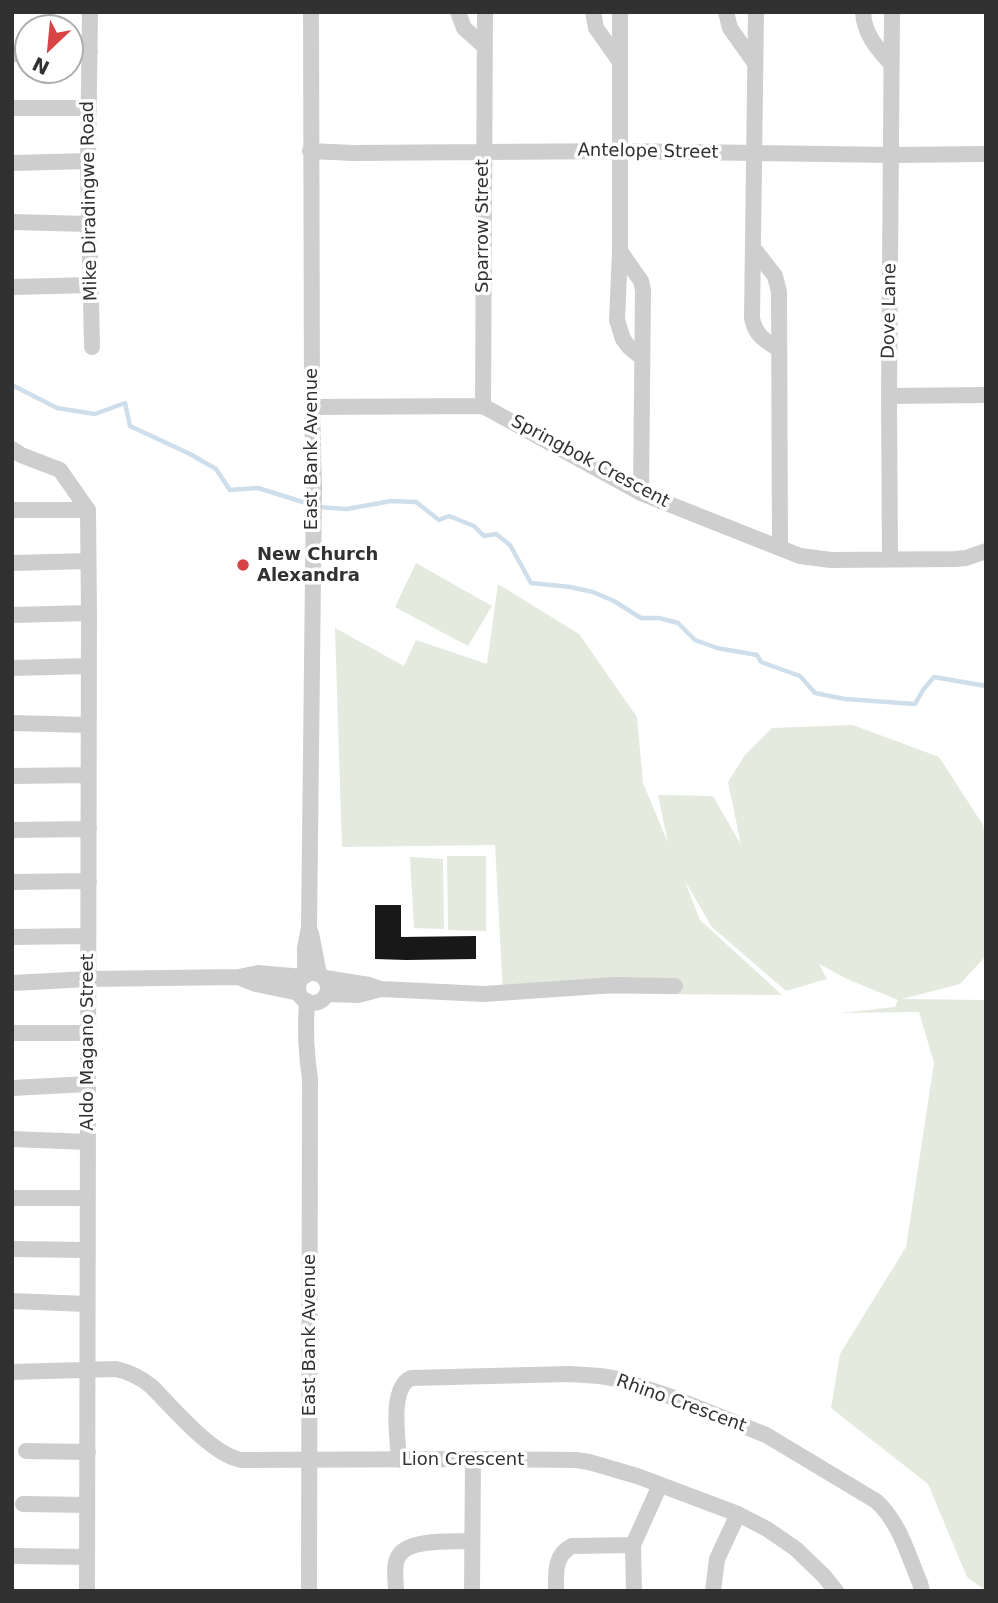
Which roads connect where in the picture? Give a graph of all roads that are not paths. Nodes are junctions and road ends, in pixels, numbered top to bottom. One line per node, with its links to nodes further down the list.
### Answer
1 (90, 12): 13 (street, Mike Diradingwe Road)
2 (311, 12): 19 (street, East Bank Avenue)
3 (458, 12): 11 (street)
4 (485, 12): 11 (street, Sparrow Street)
5 (593, 12): 14 (street)
6 (620, 12): 14 (street)
7 (726, 12): 15 (street)
8 (756, 12): 15 (street)
9 (863, 12): 16 (street)
10 (892, 12): 16 (street, Dove Lane)
11 (484, 46): 21 (street, Sparrow Street)
12 (84, 51): 13 (street)
13 (90, 51): 18 (street, Mike Diradingwe Road)
14 (620, 62): 20 (street)
15 (754, 62): 22 (street)
16 (891, 64): 24 (street, Dove Lane)
17 (12, 108): 18 (street)
18 (89, 108): 25 (street, Mike Diradingwe Road)
19 (310, 151): 21 (street, Antelope Street); 39 (street, East Bank Avenue)
20 (619, 151): 21 (street, Antelope Street); 22 (street, Antelope Street); 30 (street)
21 (483, 152): 38 (street, Sparrow Street)
22 (755, 153): 24 (street, Antelope Street); 29 (street)
23 (986, 154): 24 (street, Antelope Street)
24 (892, 155): 37 (street, Dove Lane)
25 (88, 161): 26 (street); 28 (street, Mike Diradingwe Road)
26 (12, 163)
27 (12, 222): 28 (street)
28 (89, 224): 31 (street, Mike Diradingwe Road)
29 (754, 249): 34 (street); 34 (street)
30 (620, 251): 35 (street); 35 (street)
31 (90, 285): 32 (street); 33 (street, Mike Diradingwe Road)
32 (14, 287)
33 (92, 347)
34 (779, 349): 44 (street)
35 (642, 358): 41 (street)
36 (986, 395): 37 (street)
37 (889, 396): 46 (street, Dove Lane)
38 (483, 406): 39 (street, Springbok Crescent); 41 (street, Springbok Crescent)
39 (312, 407): 66 (street, East Bank Avenue)
40 (12, 449): 43 (street)
41 (641, 493): 44 (street, Springbok Crescent)
42 (12, 510): 43 (street)
43 (88, 510): 47 (street, Aldo Magano Street)
44 (780, 548): 46 (street, Springbok Crescent)
45 (986, 551): 46 (street, Springbok Crescent)
46 (890, 559)
47 (88, 561): 48 (street); 49 (street, Aldo Magano Street)
48 (12, 563)
49 (89, 613): 50 (street); 51 (street, Aldo Magano Street)
50 (12, 615)
51 (89, 666): 52 (street); 54 (street, Aldo Magano Street)
52 (12, 668)
53 (12, 723): 54 (street)
54 (89, 725): 55 (street, Aldo Magano Street)
55 (88, 775): 56 (street); 58 (street, Aldo Magano Street)
56 (12, 776)
57 (12, 830): 58 (street)
58 (89, 830): 59 (street, Aldo Magano Street)
59 (89, 881): 60 (street); 61 (street, Aldo Magano Street)
60 (12, 882)
61 (88, 936): 62 (street); 63 (street, Aldo Magano Street)
62 (12, 937)
63 (89, 979): 64 (street); 66 (street); 68 (street, Aldo Magano Street)
64 (12, 983)
65 (674, 986): 66 (street)
66 (313, 987): 85 (street, East Bank Avenue)
67 (12, 1033): 68 (street)
68 (88, 1033): 69 (street, Aldo Magano Street)
69 (88, 1084): 70 (street); 72 (street, Aldo Magano Street)
70 (12, 1088)
71 (12, 1139): 72 (street)
72 (88, 1142): 74 (street, Aldo Magano Street)
73 (12, 1198): 74 (street)
74 (88, 1198): 76 (street, Aldo Magano Street)
75 (12, 1249): 76 (street)
76 (87, 1250): 78 (street, Aldo Magano Street)
77 (12, 1301): 78 (street)
78 (87, 1304): 79 (street, Aldo Magano Street)
79 (87, 1370): 80 (street, Lion Crescent); 82 (street, Aldo Magano Street); 85 (street, Lion Crescent)
80 (12, 1372)
81 (26, 1451): 82 (street)
82 (88, 1452): 88 (street, Aldo Magano Street)
83 (473, 1459): 84 (street, Lion Crescent); 86 (street, Lion Crescent); 90 (street)
84 (399, 1460): 85 (street, Lion Crescent); 102 (street, Rhino Crescent)
85 (310, 1461): 95 (street, East Bank Avenue)
86 (660, 1485): 89 (street, Lion Crescent); 91 (street)
87 (23, 1504): 88 (street)
88 (87, 1505): 93 (street, Aldo Magano Street)
89 (738, 1514): 100 (street); 101 (street, Lion Crescent)
90 (472, 1541): 96 (street); 97 (street)
91 (633, 1545): 98 (street); 99 (street)
92 (15, 1556): 93 (street)
93 (87, 1557): 94 (street, Aldo Magano Street)
94 (87, 1591)
95 (309, 1591)
96 (396, 1591)
97 (472, 1591)
98 (556, 1591)
99 (634, 1591)
100 (713, 1591)
101 (835, 1591)
102 (922, 1591)

